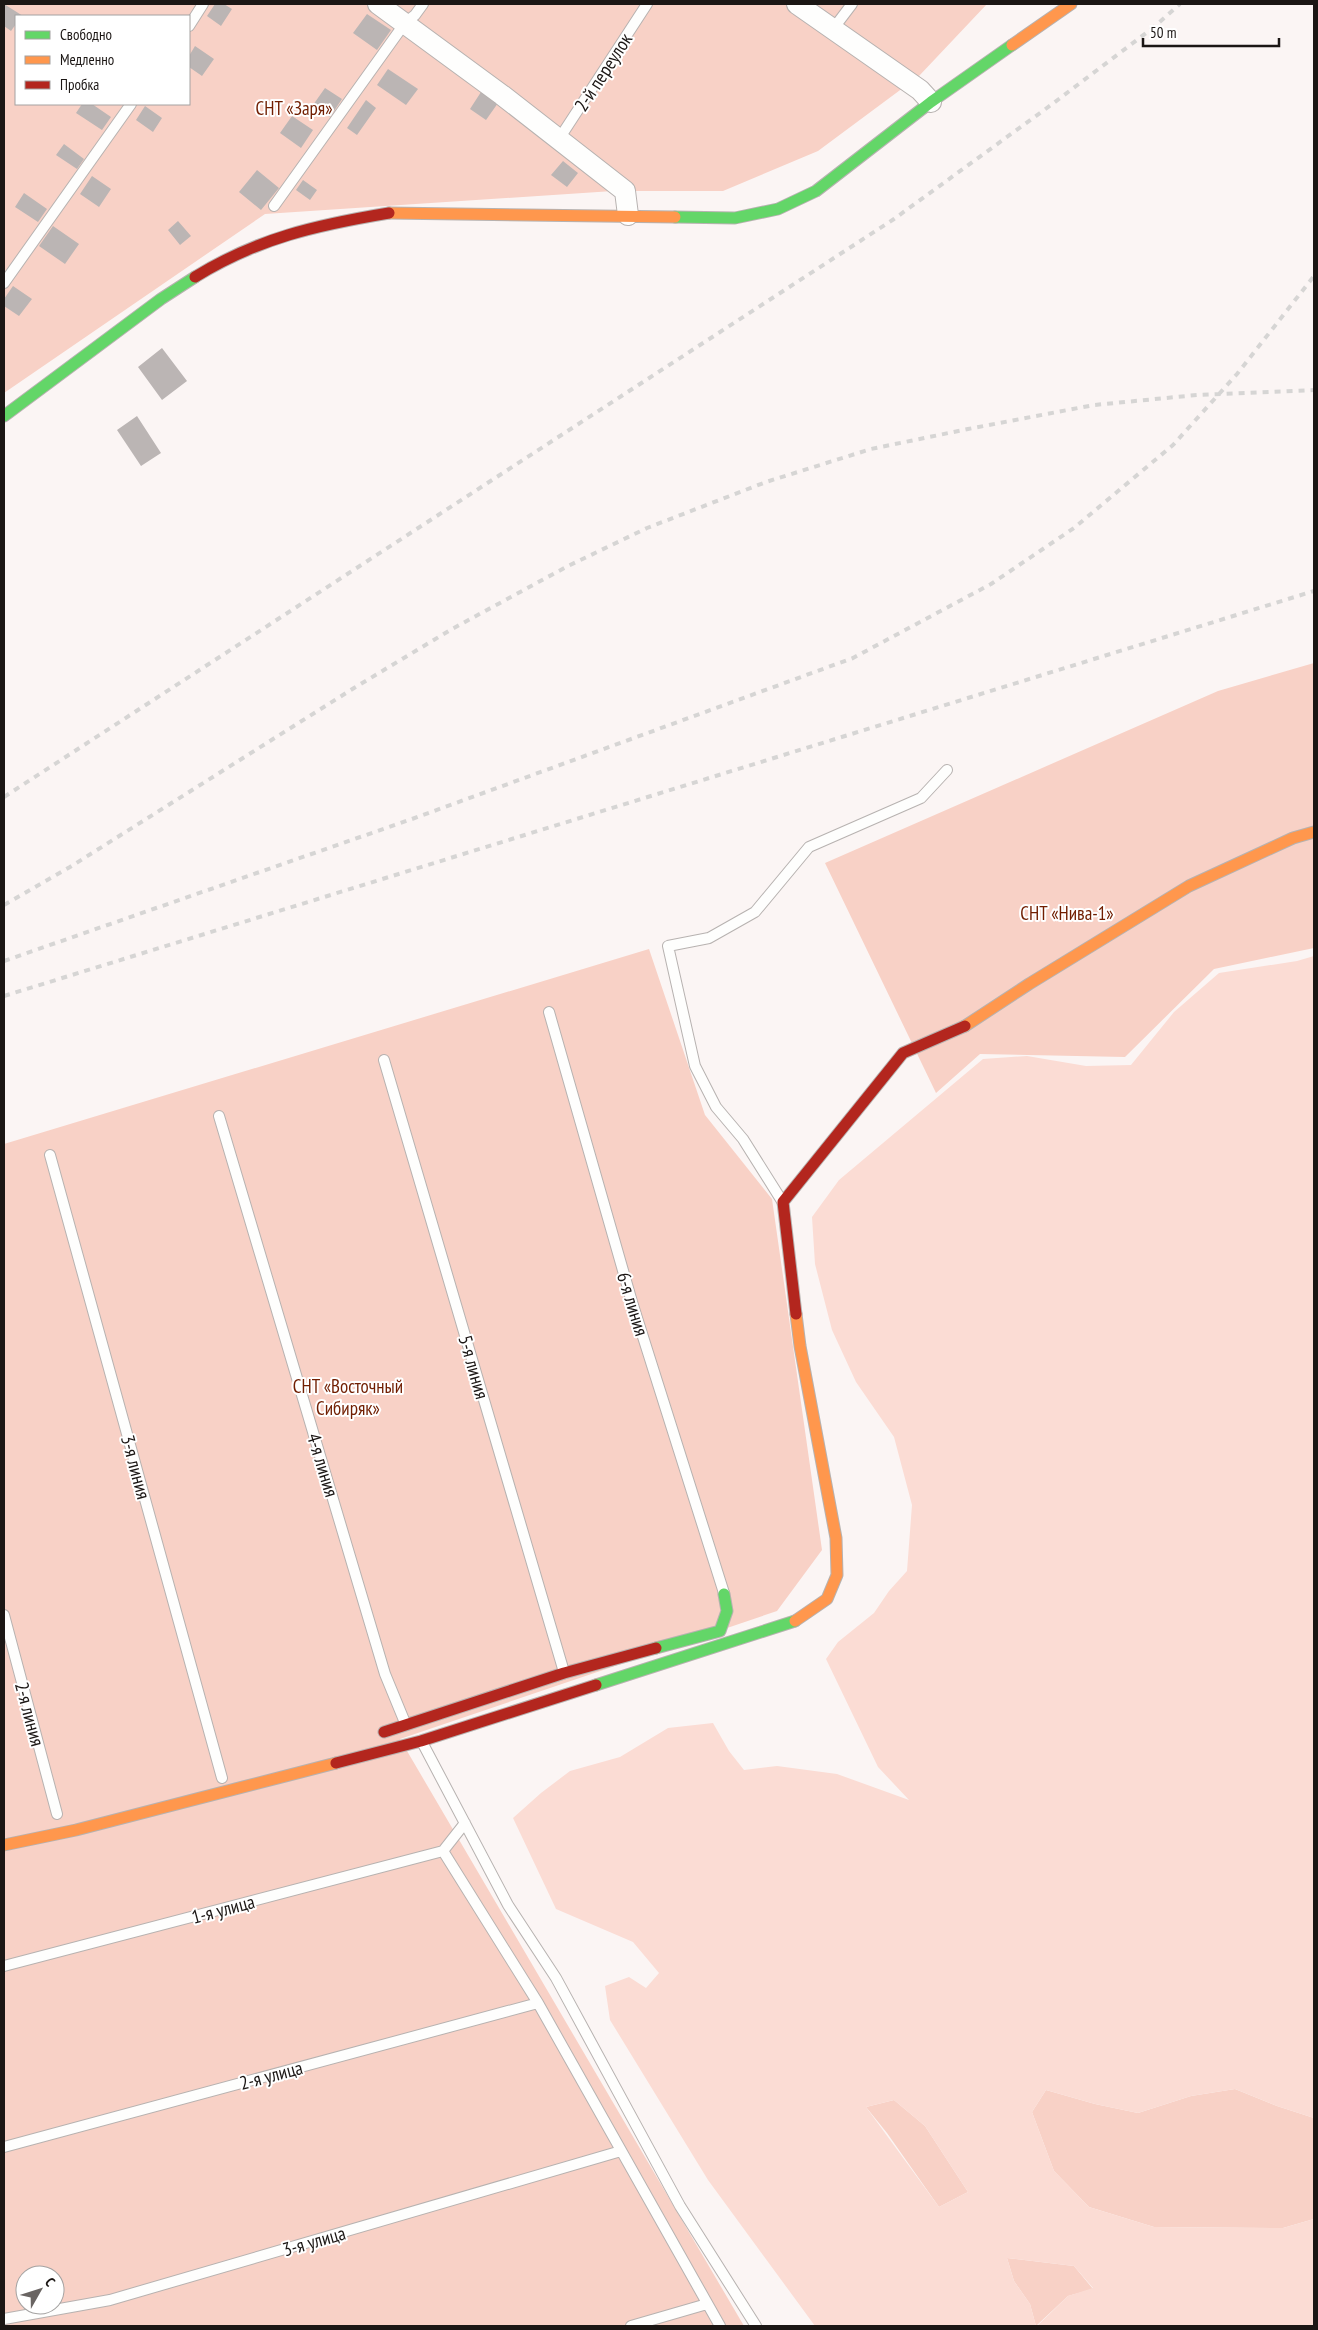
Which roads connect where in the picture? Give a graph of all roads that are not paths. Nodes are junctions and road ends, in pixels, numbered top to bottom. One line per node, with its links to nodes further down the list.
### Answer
1 (203, 4): 9 (lane)
2 (378, 4): 8 (street)
3 (423, 4): 8 (lane)
4 (648, 4): 13 (lane, 2-й переулок)
5 (797, 4): 10 (street)
6 (852, 4): 10 (lane)
7 (1071, 4): 11 (street)
8 (405, 23): 13 (street); 14 (lane)
9 (190, 24)
10 (833, 30): 11 (street)
11 (931, 102): 15 (street)
12 (130, 105): 16 (lane)
13 (559, 139): 15 (street)
14 (274, 206)
15 (628, 215): 17 (street)
16 (4, 284)
17 (4, 416)
18 (947, 770): 24 (lane)
19 (1314, 832): 24 (street)
20 (549, 1012): 25 (lane, 6-я линия)
21 (384, 1060): 27 (lane, 5-я линия)
22 (219, 1116): 28 (lane, 4-я линия)
23 (50, 1155): 31 (lane, 3-я линия)
24 (783, 1202): 30 (street)
25 (724, 1594): 27 (street)
26 (4, 1615): 32 (lane, 2-я линия)
27 (564, 1673): 28 (street)
28 (406, 1726): 29 (street)
29 (369, 1736)
30 (421, 1741): 33 (lane); 34 (street)
31 (222, 1778)
32 (57, 1814)
33 (465, 1824): 35 (lane); 44 (lane)
34 (4, 1845)
35 (443, 1851): 36 (lane, 1-я улица); 37 (lane)
36 (4, 1966)
37 (538, 2002): 38 (lane, 2-я улица); 39 (lane)
38 (4, 2147)
39 (621, 2151): 40 (lane); 41 (lane, 3-я улица)
40 (707, 2304): 42 (lane); 43 (lane)
41 (4, 2320)
42 (631, 2326)
43 (720, 2326)
44 (756, 2326)

